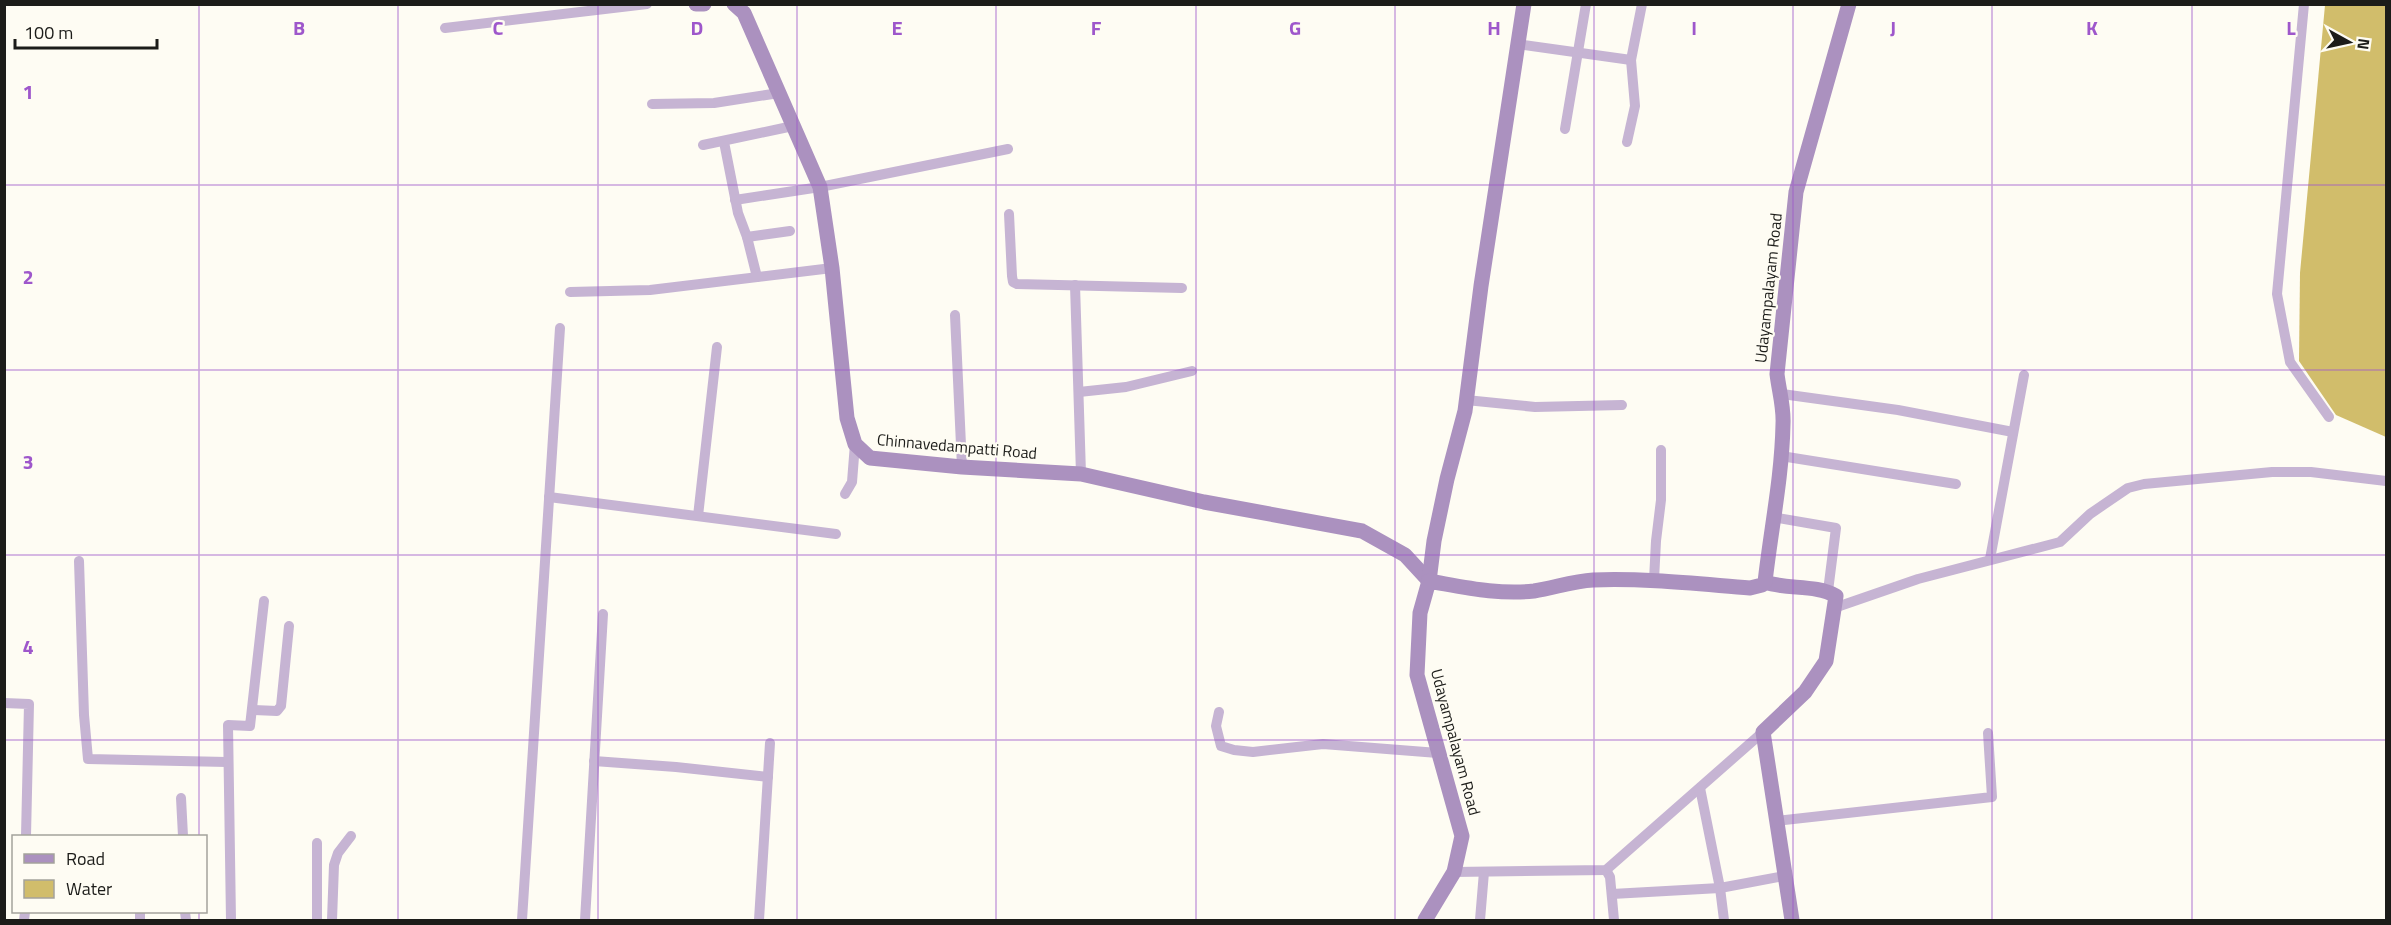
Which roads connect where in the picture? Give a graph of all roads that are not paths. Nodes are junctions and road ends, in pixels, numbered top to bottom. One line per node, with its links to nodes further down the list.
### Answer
1 (647, 4): 10 (street)
2 (696, 4): 3 (street)
3 (704, 4)
4 (734, 4): 14 (street, Chinnavedampatti Road)
5 (1524, 4): 11 (street, Udayampalayam Road)
6 (1586, 4): 12 (street)
7 (1642, 4): 13 (street)
8 (1849, 4): 38 (street, Udayampalayam Road)
9 (2304, 4): 41 (street)
10 (445, 28)
11 (1518, 44): 12 (street); 39 (street, Udayampalayam Road)
12 (1578, 52): 13 (street); 17 (street)
13 (1631, 60): 19 (street)
14 (778, 93): 15 (street); 16 (street, Chinnavedampatti Road)
15 (652, 104)
16 (793, 126): 18 (street); 22 (street, Chinnavedampatti Road)
17 (1565, 129)
18 (724, 142): 20 (street); 23 (street)
19 (1627, 142)
20 (703, 145)
21 (1008, 149): 22 (street)
22 (820, 187): 23 (street); 27 (street, Chinnavedampatti Road)
23 (735, 200): 26 (street)
24 (1009, 213): 29 (street)
25 (790, 231): 26 (street)
26 (747, 237): 28 (street)
27 (832, 268): 28 (street); 43 (street, Chinnavedampatti Road)
28 (757, 278): 31 (street)
29 (1075, 285): 30 (street); 37 (street)
30 (1182, 288)
31 (570, 292)
32 (955, 315): 46 (street)
33 (560, 328): 51 (street)
34 (717, 347): 52 (street)
35 (1192, 371): 37 (street)
36 (2024, 375): 42 (street)
37 (1079, 392): 47 (street)
38 (1782, 394): 42 (street); 45 (street, Udayampalayam Road)
39 (1466, 400): 40 (street); 58 (street, Udayampalayam Road)
40 (1622, 405)
41 (2329, 417)
42 (2013, 432): 55 (street)
43 (855, 444): 46 (street, Chinnavedampatti Road); 50 (street)
44 (1661, 450): 57 (street)
45 (1781, 456): 49 (street); 53 (street, Udayampalayam Road)
46 (962, 467): 47 (street, Chinnavedampatti Road)
47 (1081, 474): 58 (street, Chinnavedampatti Road)
48 (2386, 481): 55 (street)
49 (1956, 484)
50 (844, 494)
51 (549, 497): 52 (street); 91 (street)
52 (698, 516): 54 (street)
53 (1772, 517): 59 (street, Udayampalayam Road); 60 (street)
54 (836, 534)
55 (1990, 559): 62 (street)
56 (79, 561): 73 (street)
57 (1654, 580): 58 (street); 59 (street)
58 (1429, 581): 71 (street, Udayampalayam Road)
59 (1765, 582): 60 (street)
60 (1828, 591): 62 (street)
61 (264, 601): 66 (street)
62 (1834, 608): 68 (street)
63 (603, 614): 72 (street)
64 (289, 626): 66 (street)
65 (4, 703): 78 (street)
66 (253, 710): 73 (street)
67 (1219, 712): 71 (street)
68 (1763, 732): 75 (street); 77 (street)
69 (1988, 733): 77 (street)
70 (770, 742): 74 (street)
71 (1438, 753): 84 (street, Udayampalayam Road)
72 (594, 761): 74 (street); 92 (street)
73 (227, 762): 88 (street)
74 (768, 777): 93 (street)
75 (1700, 788): 82 (street); 86 (street)
76 (181, 798): 79 (street)
77 (1775, 821): 85 (street)
78 (26, 835)
79 (183, 835)
80 (351, 836): 90 (street)
81 (317, 843): 89 (street)
82 (1606, 870): 83 (street); 87 (street)
83 (1484, 872): 84 (street); 95 (street)
84 (1454, 873): 94 (street, Udayampalayam Road)
85 (1785, 876): 86 (street); 98 (street)
86 (1720, 888): 87 (street); 97 (street)
87 (1612, 894): 96 (street)
88 (231, 921)
89 (317, 921)
90 (332, 921)
91 (522, 921)
92 (585, 921)
93 (759, 921)
94 (1425, 921)
95 (1480, 921)
96 (1614, 921)
97 (1724, 921)
98 (1792, 921)

